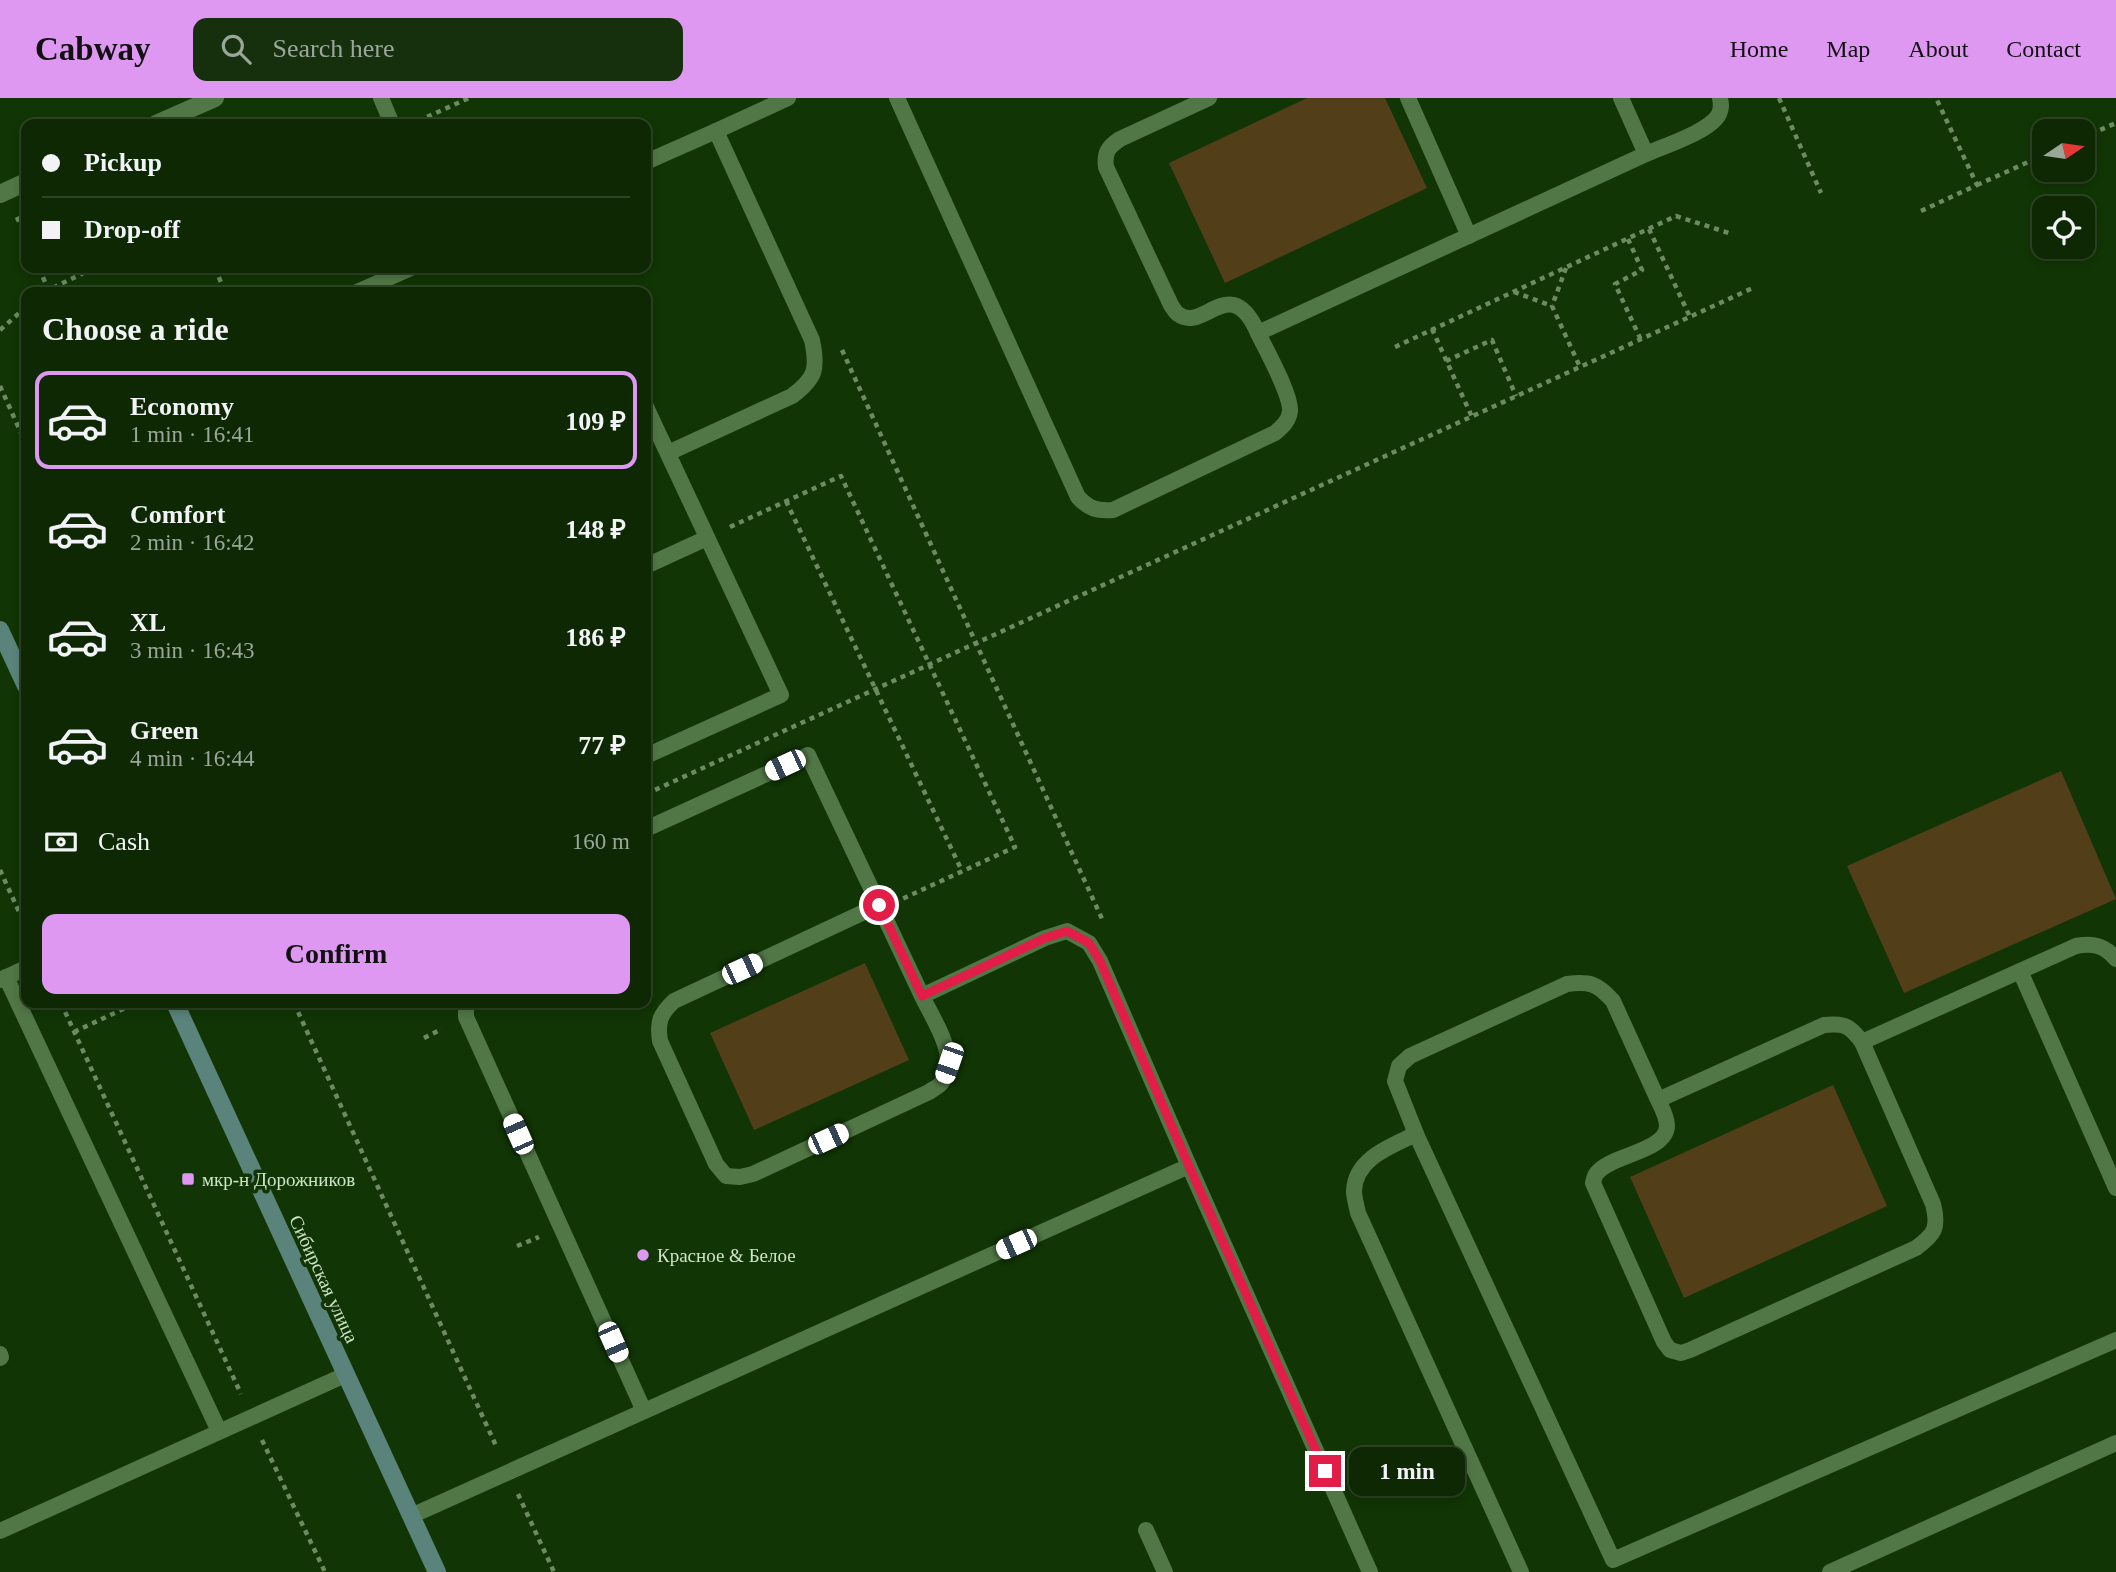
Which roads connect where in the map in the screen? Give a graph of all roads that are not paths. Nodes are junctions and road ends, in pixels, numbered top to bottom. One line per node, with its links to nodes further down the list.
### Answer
1 (215, 98): 9 (street)
2 (381, 98): 10 (lane)
3 (788, 98): 11 (lane)
4 (897, 98): 19 (lane)
5 (1209, 98): 19 (lane)
6 (1408, 98): 16 (lane)
7 (1621, 98): 12 (lane)
8 (1720, 98): 12 (lane)
9 (167, 119)
10 (390, 119)
11 (716, 131): 13 (lane); 21 (lane)
12 (1646, 154): 16 (lane)
13 (651, 160)
14 (21, 184): 15 (street)
15 (0, 194)
16 (1469, 236): 19 (lane)
17 (400, 273): 18 (lane)
18 (368, 287)
19 (1258, 333)
20 (651, 417): 21 (lane)
21 (668, 453): 22 (lane)
22 (707, 538): 23 (lane); 26 (lane)
23 (651, 564)
24 (0, 630): 25 (main road)
25 (21, 675)
26 (651, 754)
27 (651, 827): 28 (lane)
28 (880, 907): 33 (lane); 33 (lane)
29 (2116, 959): 31 (lane)
30 (21, 970): 32 (lane)
31 (2021, 971): 36 (lane); 40 (lane)
32 (3, 979): 44 (lane)
33 (922, 996): 39 (lane)
34 (176, 1008): 42 (main road, Сибирская улица)
35 (466, 1008): 43 (lane)
36 (1862, 1042): 37 (lane); 37 (lane)
37 (1658, 1100): 38 (lane)
38 (1416, 1133): 49 (lane); 53 (lane)
39 (1189, 1166): 43 (lane); 52 (lane)
40 (2116, 1188)
41 (2116, 1340): 49 (lane)
42 (345, 1375): 44 (lane); 46 (main road, Сибирская улица)
43 (644, 1412): 46 (lane)
44 (219, 1430): 48 (lane)
45 (2116, 1443): 54 (lane)
46 (411, 1516): 50 (main road, Сибирская улица)
47 (1146, 1530): 51 (lane)
48 (0, 1531)
49 (1612, 1566)
50 (437, 1572)
51 (1165, 1572)
52 (1370, 1572)
53 (1521, 1572)
54 (1830, 1572)

